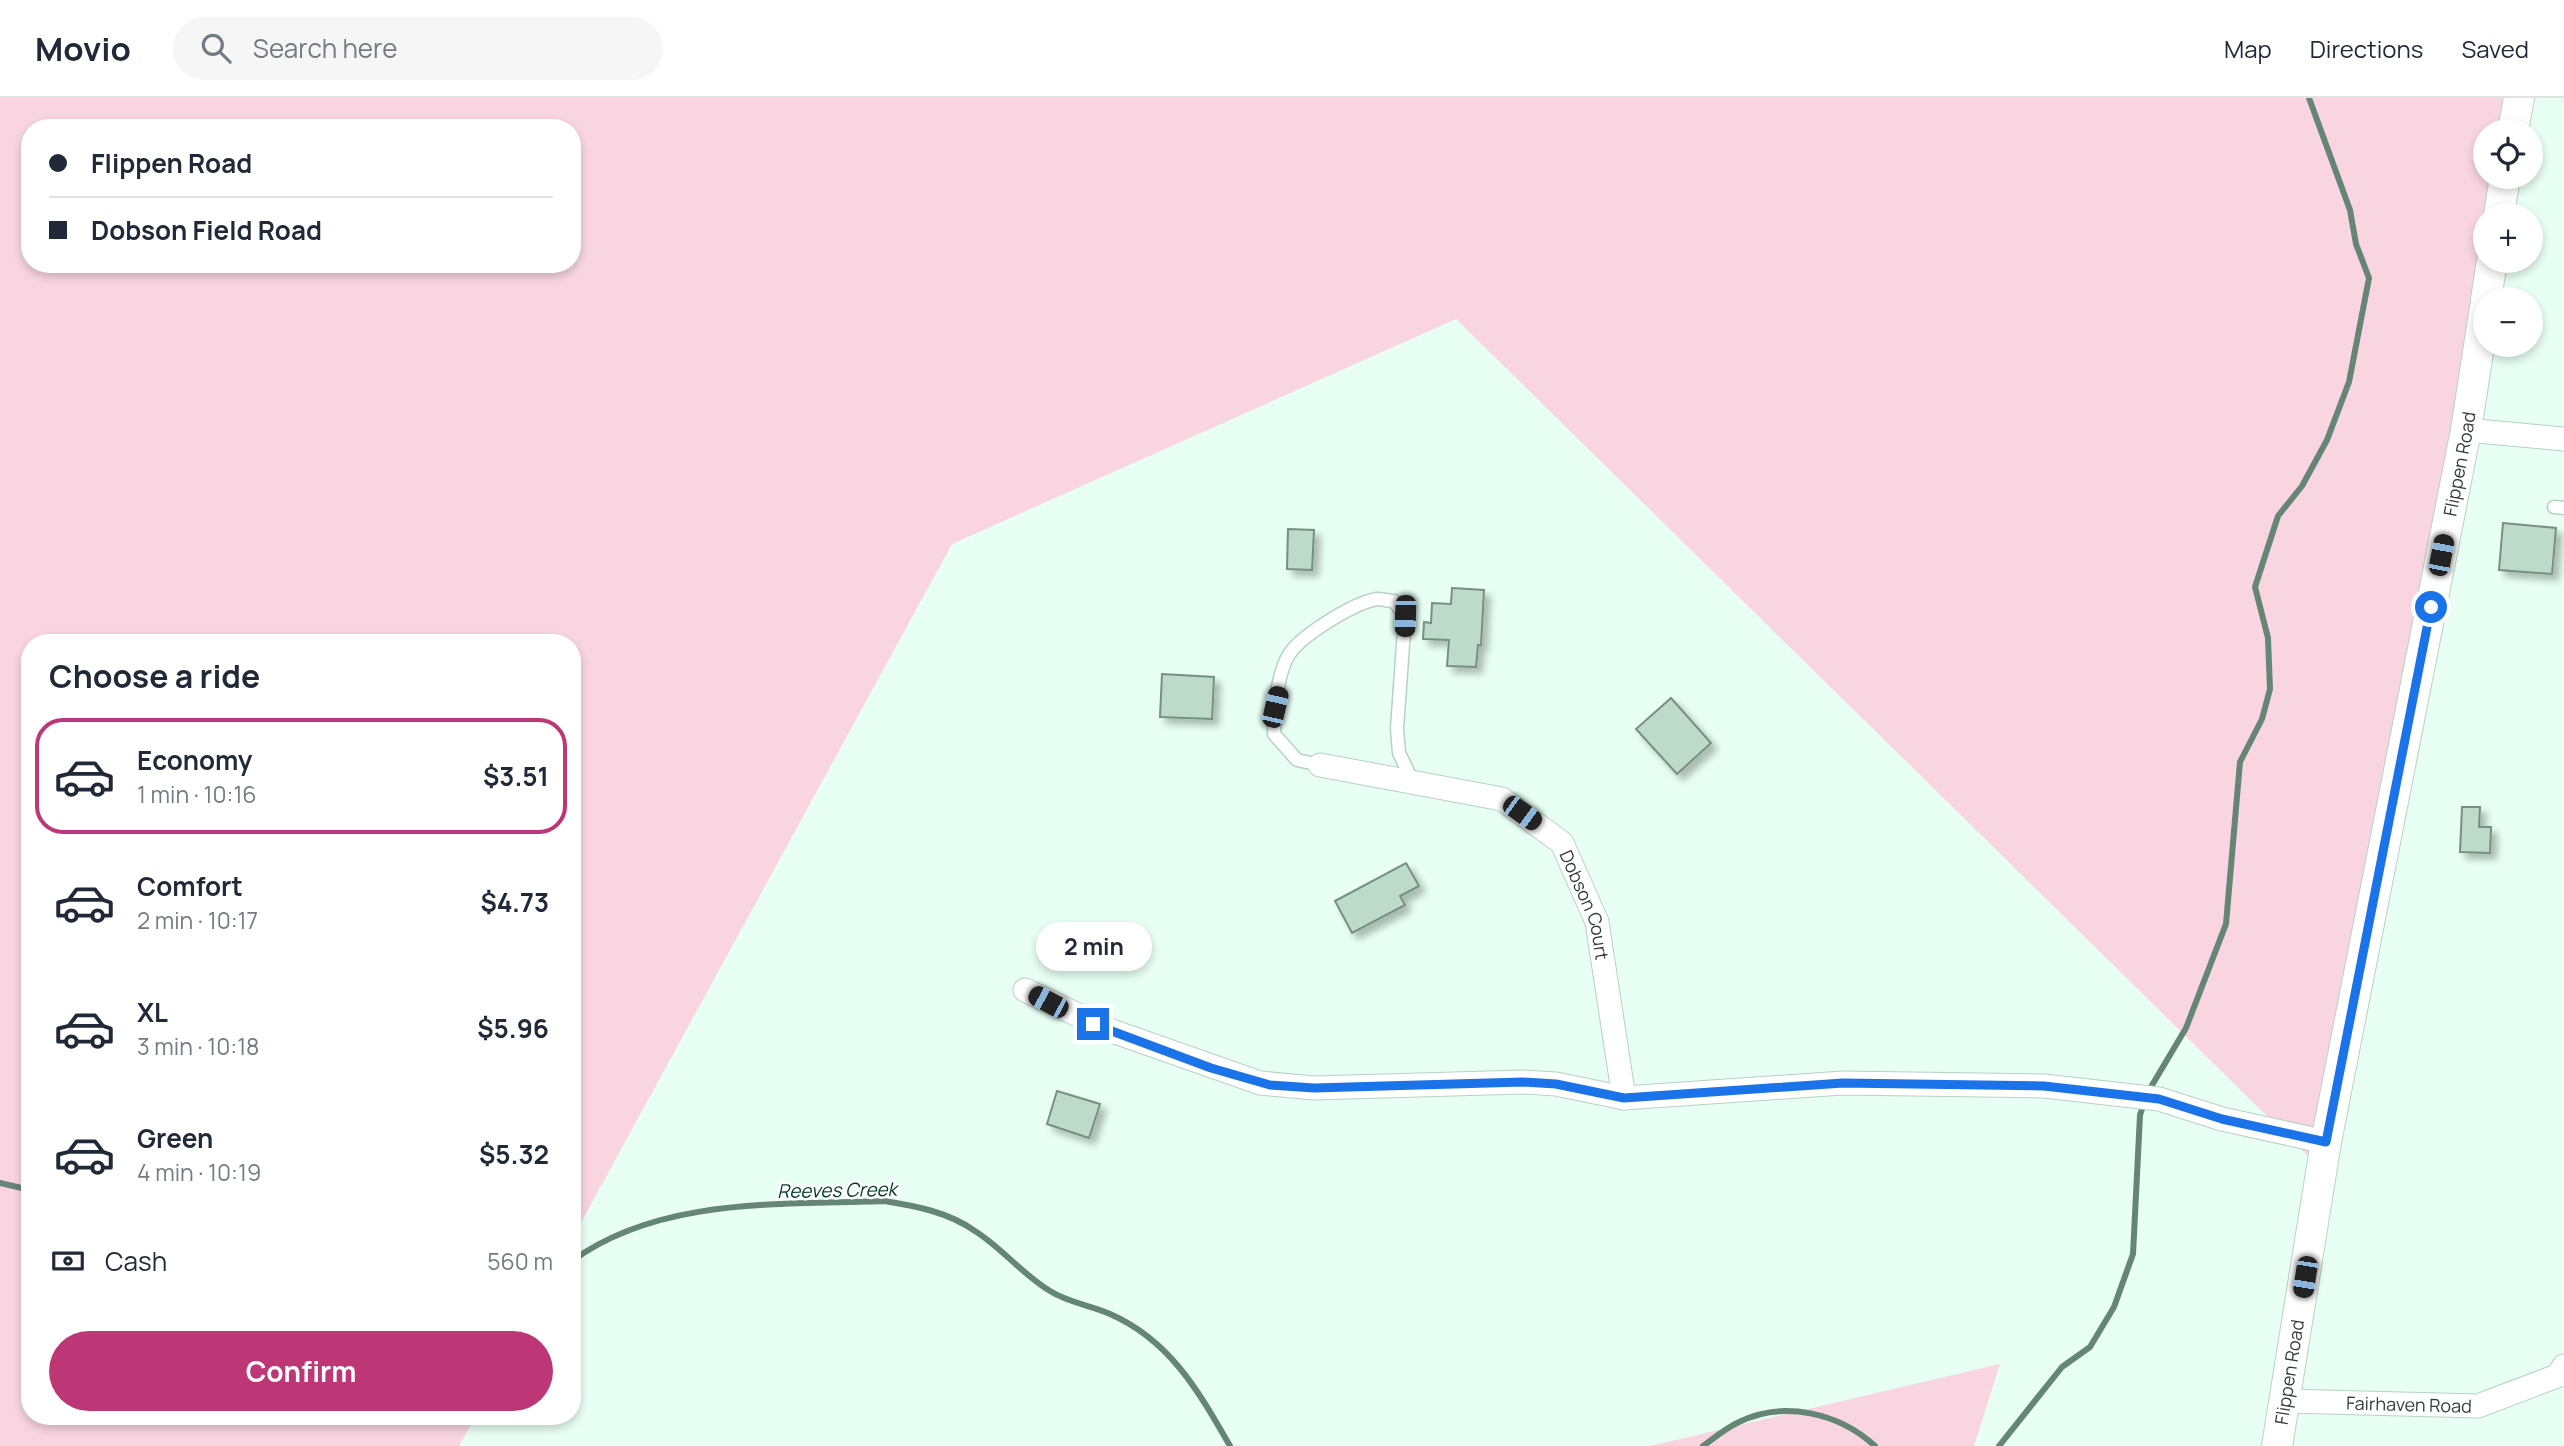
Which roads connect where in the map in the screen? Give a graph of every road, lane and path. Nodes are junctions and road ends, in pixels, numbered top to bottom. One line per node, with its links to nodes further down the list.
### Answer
1 (2519, 98): 2 (street)
2 (2515, 119)
3 (2477, 357): 4 (street, Flippen Road)
4 (2466, 430): 5 (street); 10 (street, Flippen Road)
5 (2564, 439)
6 (1320, 765): 7 (street, Dobson Court); 7 (lane)
7 (1414, 782): 9 (street, Dobson Court)
8 (1025, 990): 9 (street)
9 (1624, 1098): 10 (street)
10 (2326, 1142): 12 (street, Flippen Road)
11 (2564, 1366): 12 (street, Fairhaven Road)
12 (2285, 1401): 13 (street, Flippen Road)
13 (2277, 1446)

